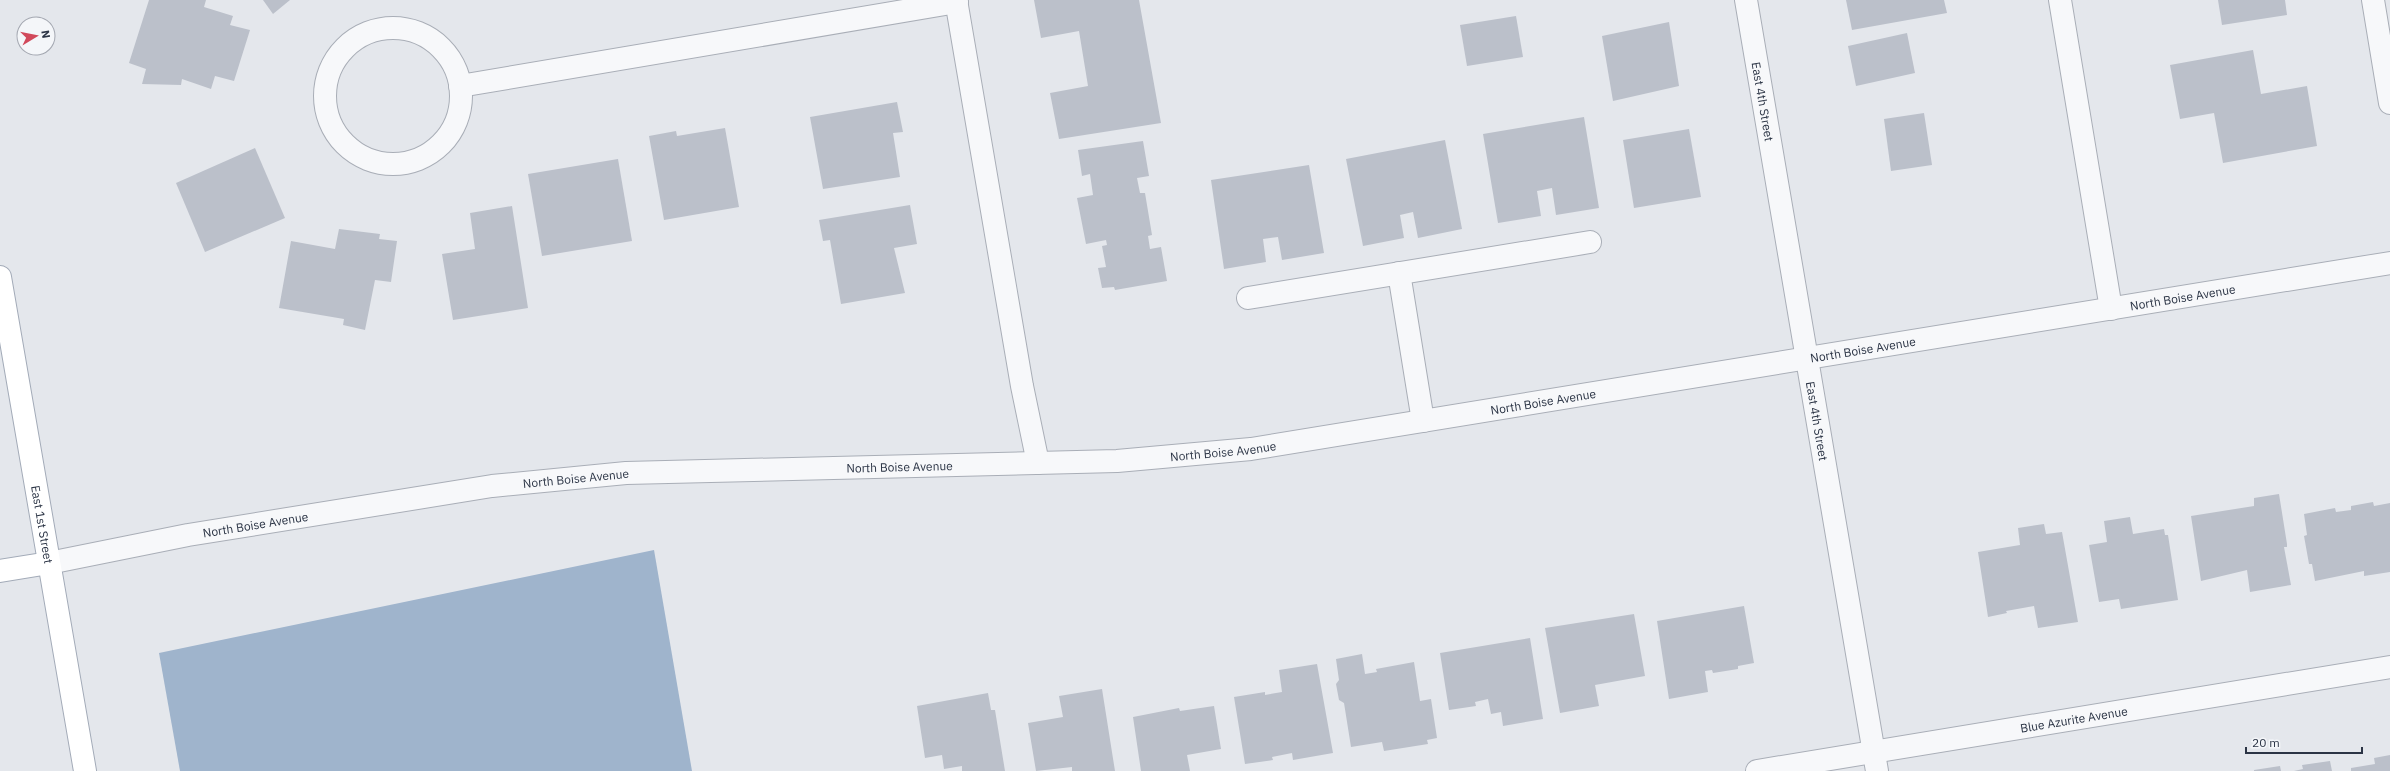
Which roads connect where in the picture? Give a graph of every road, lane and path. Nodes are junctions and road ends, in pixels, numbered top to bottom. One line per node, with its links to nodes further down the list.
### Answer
1 (1746, 0): 14 (street, East 4th Street)
2 (2060, 0): 12 (street)
3 (2372, 0): 6 (street)
4 (956, 1): 5 (street); 16 (street)
5 (460, 86): 5 (street)
6 (2390, 103)
7 (1590, 242): 9 (street)
8 (2390, 263): 12 (street, North Boise Avenue)
9 (1399, 273): 11 (street); 15 (street)
10 (0, 277): 13 (main road, East 1st Street)
11 (1248, 298)
12 (2112, 309): 14 (street, North Boise Avenue)
13 (3, 318): 17 (main road, East 1st Street)
14 (1806, 359): 15 (street, North Boise Avenue); 20 (street, East 4th Street)
15 (1423, 421): 16 (street, North Boise Avenue)
16 (1038, 463): 17 (street, North Boise Avenue)
17 (49, 563): 18 (main road); 21 (main road, East 1st Street)
18 (0, 571)
19 (2390, 667): 20 (street, Blue Azurite Avenue)
20 (1876, 761): 22 (street, Blue Azurite Avenue)
21 (85, 771)
22 (1757, 771)

